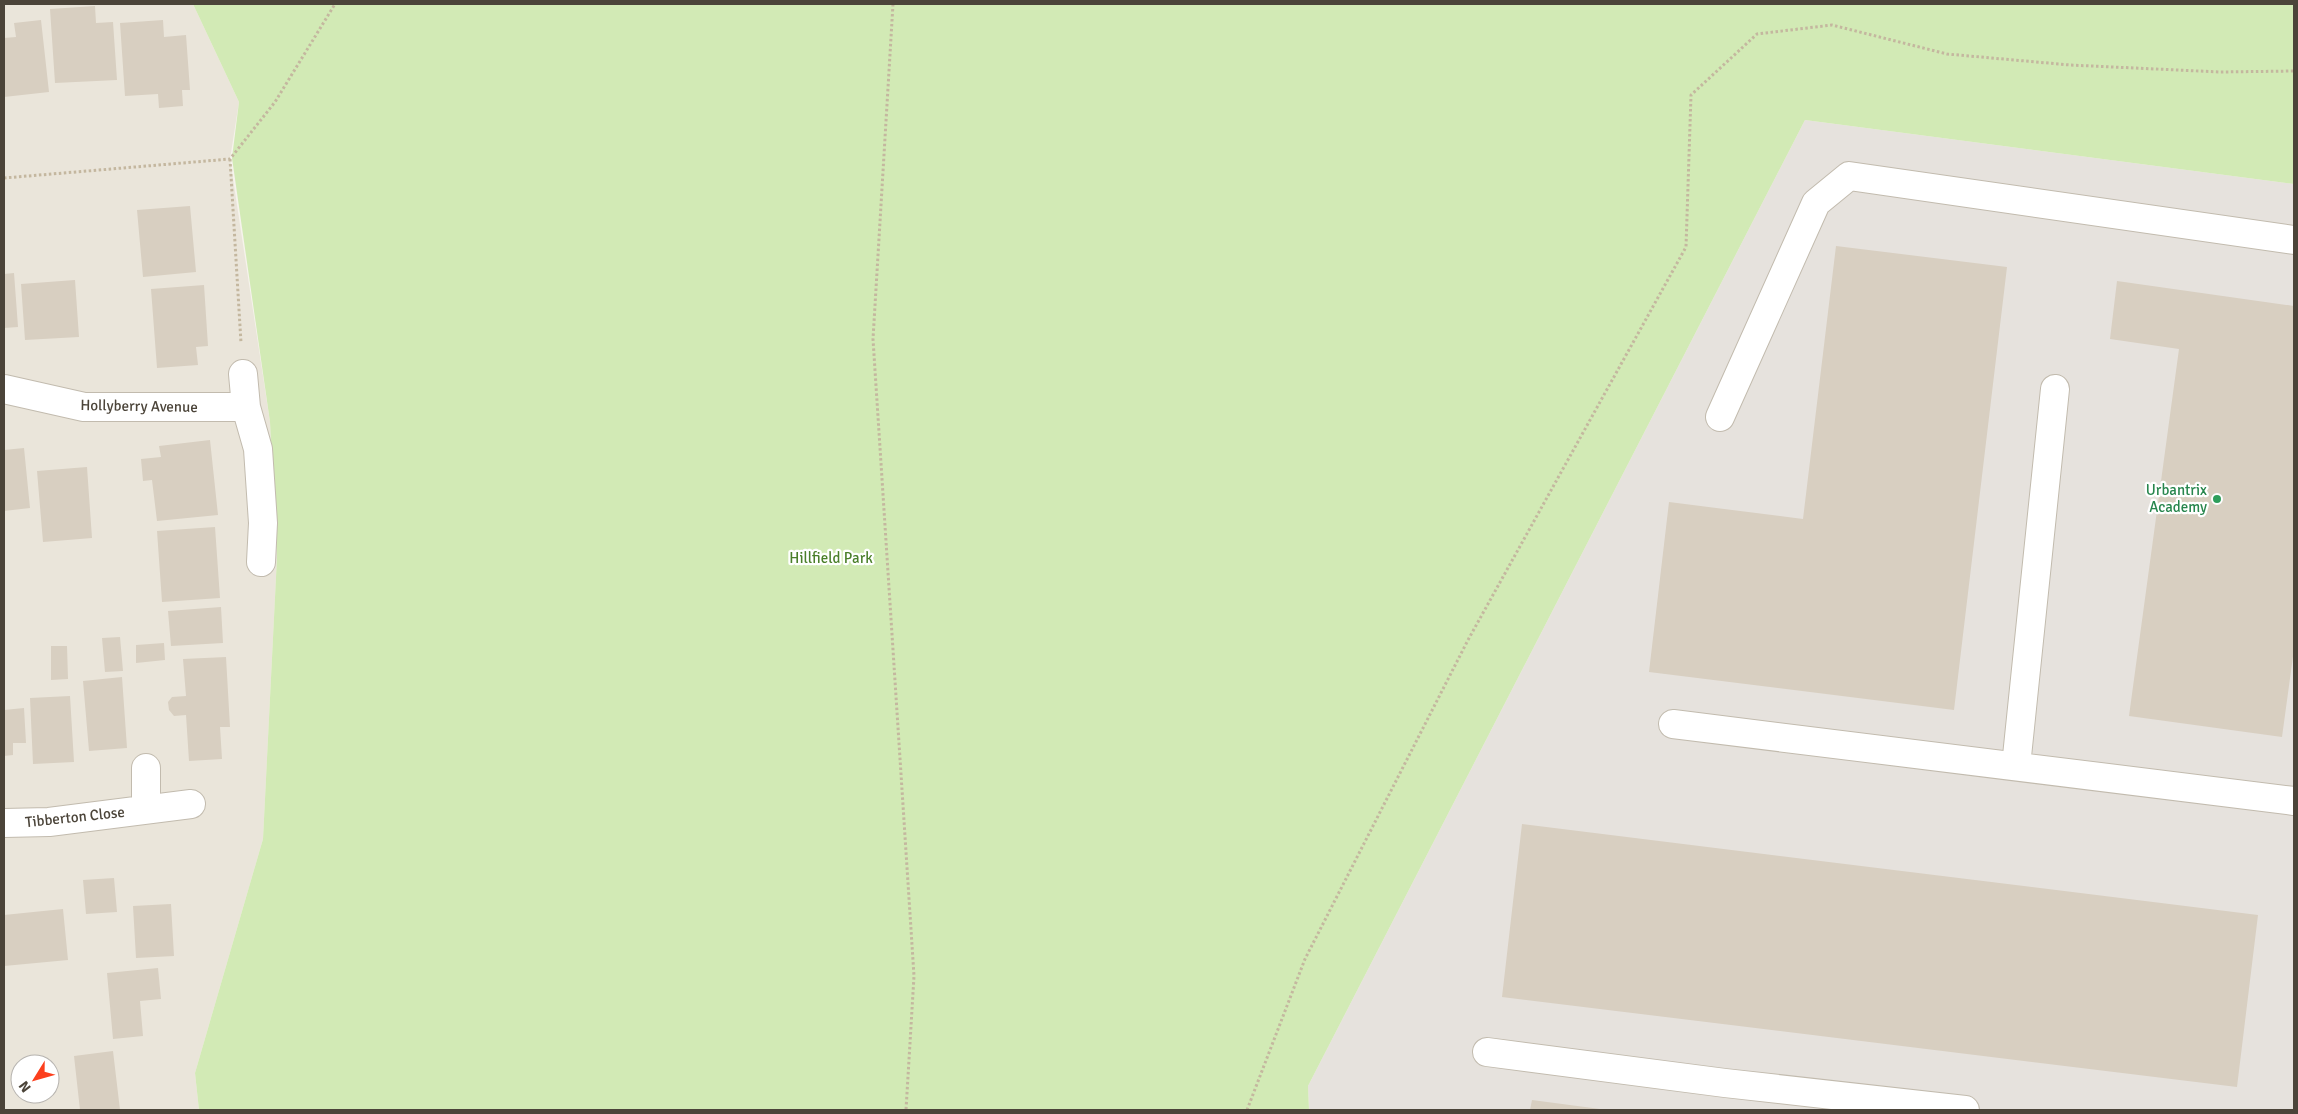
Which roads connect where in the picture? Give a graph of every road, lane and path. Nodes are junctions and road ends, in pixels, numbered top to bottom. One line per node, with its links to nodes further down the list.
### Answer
1 (335, 4): 4 (path)
2 (893, 4): 21 (path)
3 (2294, 71): 22 (path)
4 (230, 159): 5 (path); 7 (path)
5 (4, 178)
6 (2294, 240): 11 (street)
7 (243, 374): 10 (street)
8 (2055, 389): 14 (street)
9 (4, 390): 10 (street, Hollyberry Avenue)
10 (246, 407): 12 (street)
11 (1720, 417)
12 (261, 562)
13 (1673, 724): 14 (street)
14 (2016, 766): 16 (street)
15 (146, 768): 18 (street, Tibberton Close)
16 (2294, 801)
17 (191, 804): 18 (street, Tibberton Close)
18 (146, 809): 19 (street, Tibberton Close)
19 (4, 823)
20 (1487, 1052): 23 (street)
21 (906, 1110)
22 (1246, 1110)
23 (1965, 1110)

